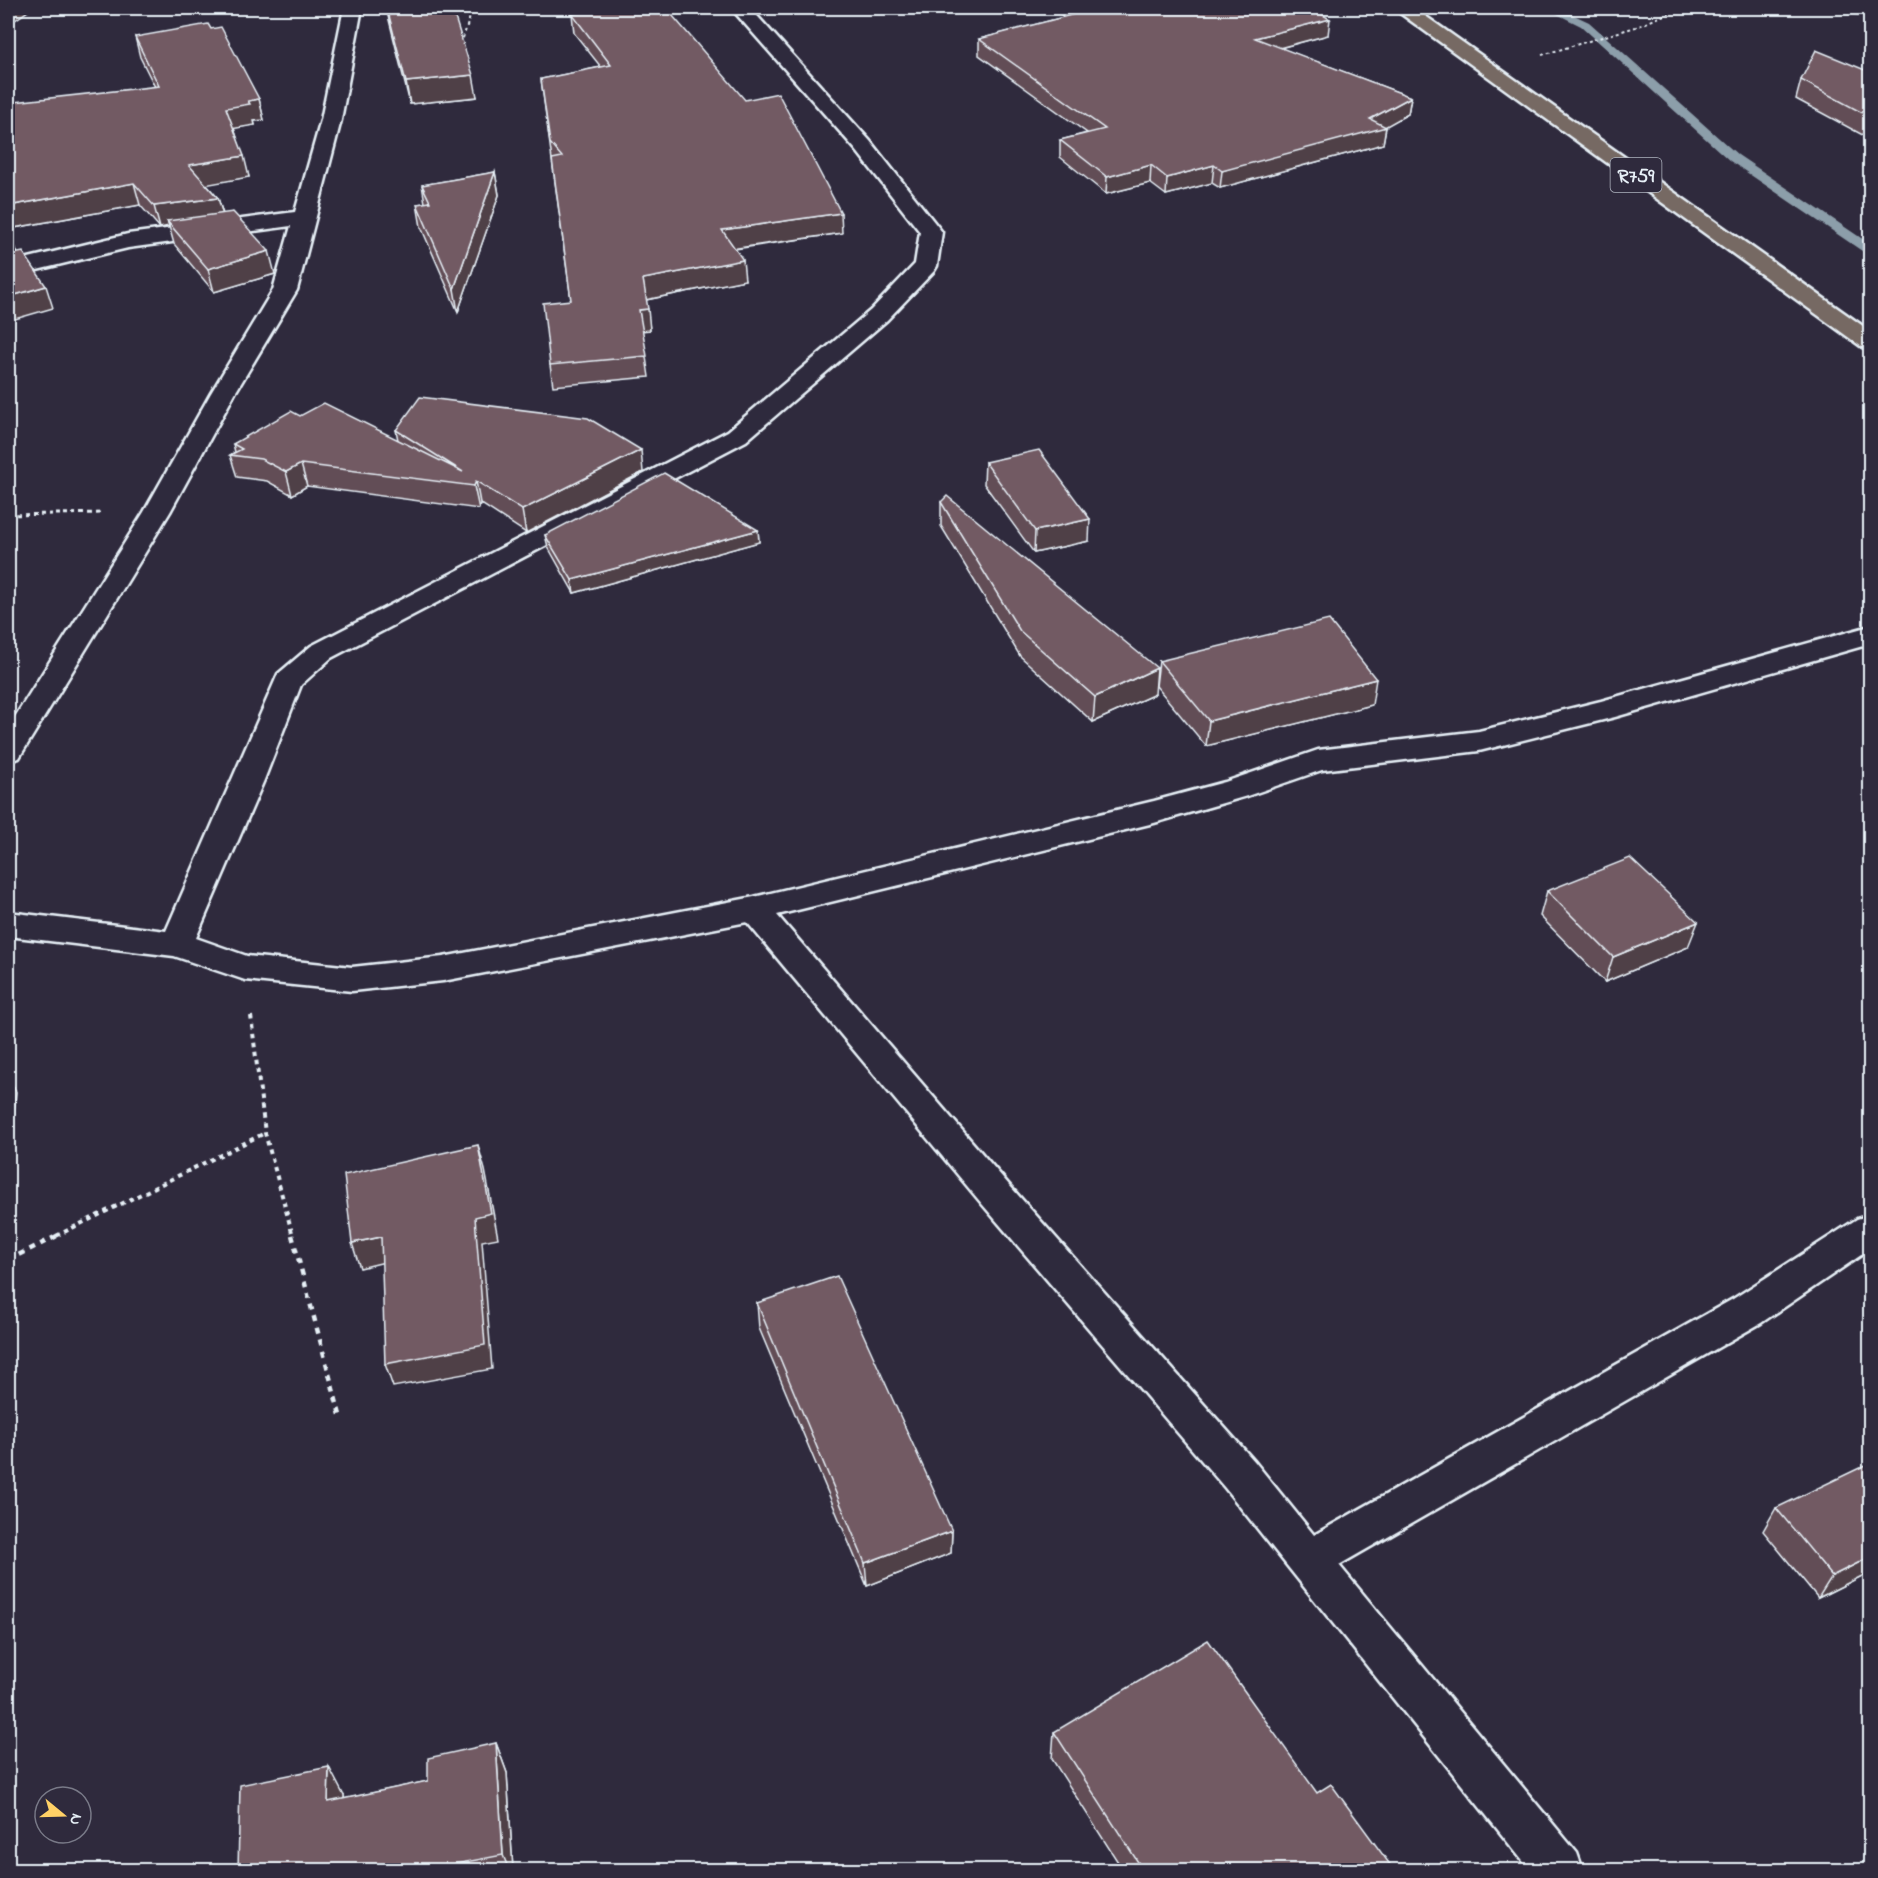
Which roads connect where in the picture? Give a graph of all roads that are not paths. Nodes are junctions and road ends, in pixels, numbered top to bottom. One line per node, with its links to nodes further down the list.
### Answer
1 (353, 8): 6 (street)
2 (740, 8): 13 (street)
3 (1402, 8): 8 (main road, R759)
4 (1852, 8): 5 (street)
5 (1870, 8)
6 (303, 218): 7 (street); 10 (street)
7 (8, 270)
8 (1870, 342)
9 (1870, 635): 11 (street)
10 (8, 751)
11 (754, 909): 13 (street); 15 (street)
12 (8, 924): 13 (street)
13 (177, 944)
14 (1870, 1230): 15 (street)
15 (1309, 1560): 16 (street)
16 (1560, 1870)

